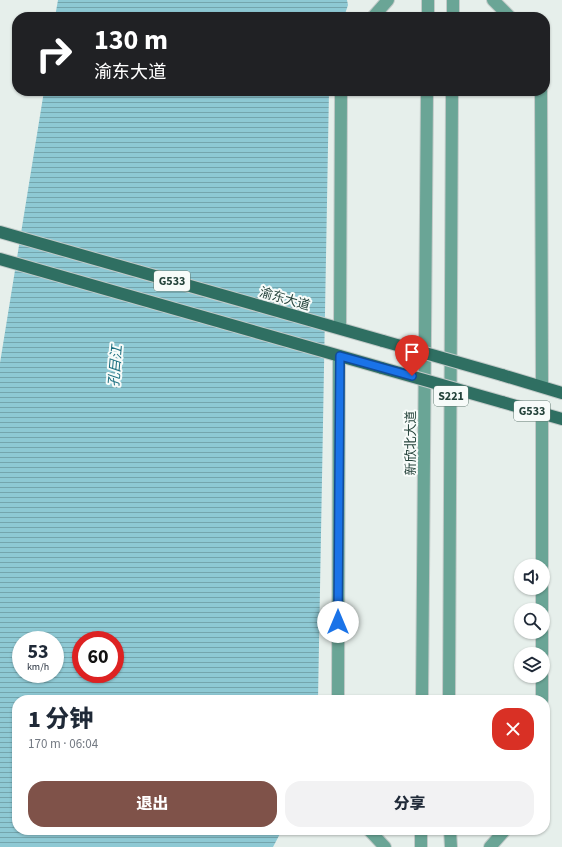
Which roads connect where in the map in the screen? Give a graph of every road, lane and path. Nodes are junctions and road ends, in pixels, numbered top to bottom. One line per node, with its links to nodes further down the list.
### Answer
1 (388, 0): 5 (main road)
2 (428, 0): 6 (main road)
3 (453, 0): 7 (main road)
4 (493, 0): 8 (main road)
5 (377, 12)
6 (428, 12)
7 (453, 12)
8 (505, 12)
9 (341, 96): 15 (main road)
10 (427, 96): 24 (main road, 新欣北大道 / S221)
11 (452, 96): 25 (main road, S221)
12 (541, 96): 17 (main road)
13 (0, 232): 15 (highway, 渝东大道 / G533)
14 (0, 259): 16 (highway, G533)
15 (340, 328): 17 (highway, 渝东大道 / G533, bridge)
16 (340, 356): 19 (highway, G533, bridge); 23 (main road)
17 (542, 386): 18 (highway, 渝东大道 / G533)
18 (562, 393)
19 (542, 413): 20 (highway, G533); 21 (main road)
20 (562, 419)
21 (542, 559)
22 (542, 683): 26 (main road)
23 (338, 695)
24 (422, 695)
25 (449, 695)
26 (542, 695)
27 (374, 835): 31 (main road)
28 (421, 835): 32 (main road)
29 (450, 835): 33 (main road)
30 (501, 835): 34 (main road)
31 (385, 847)
32 (421, 847)
33 (451, 847)
34 (490, 847)

